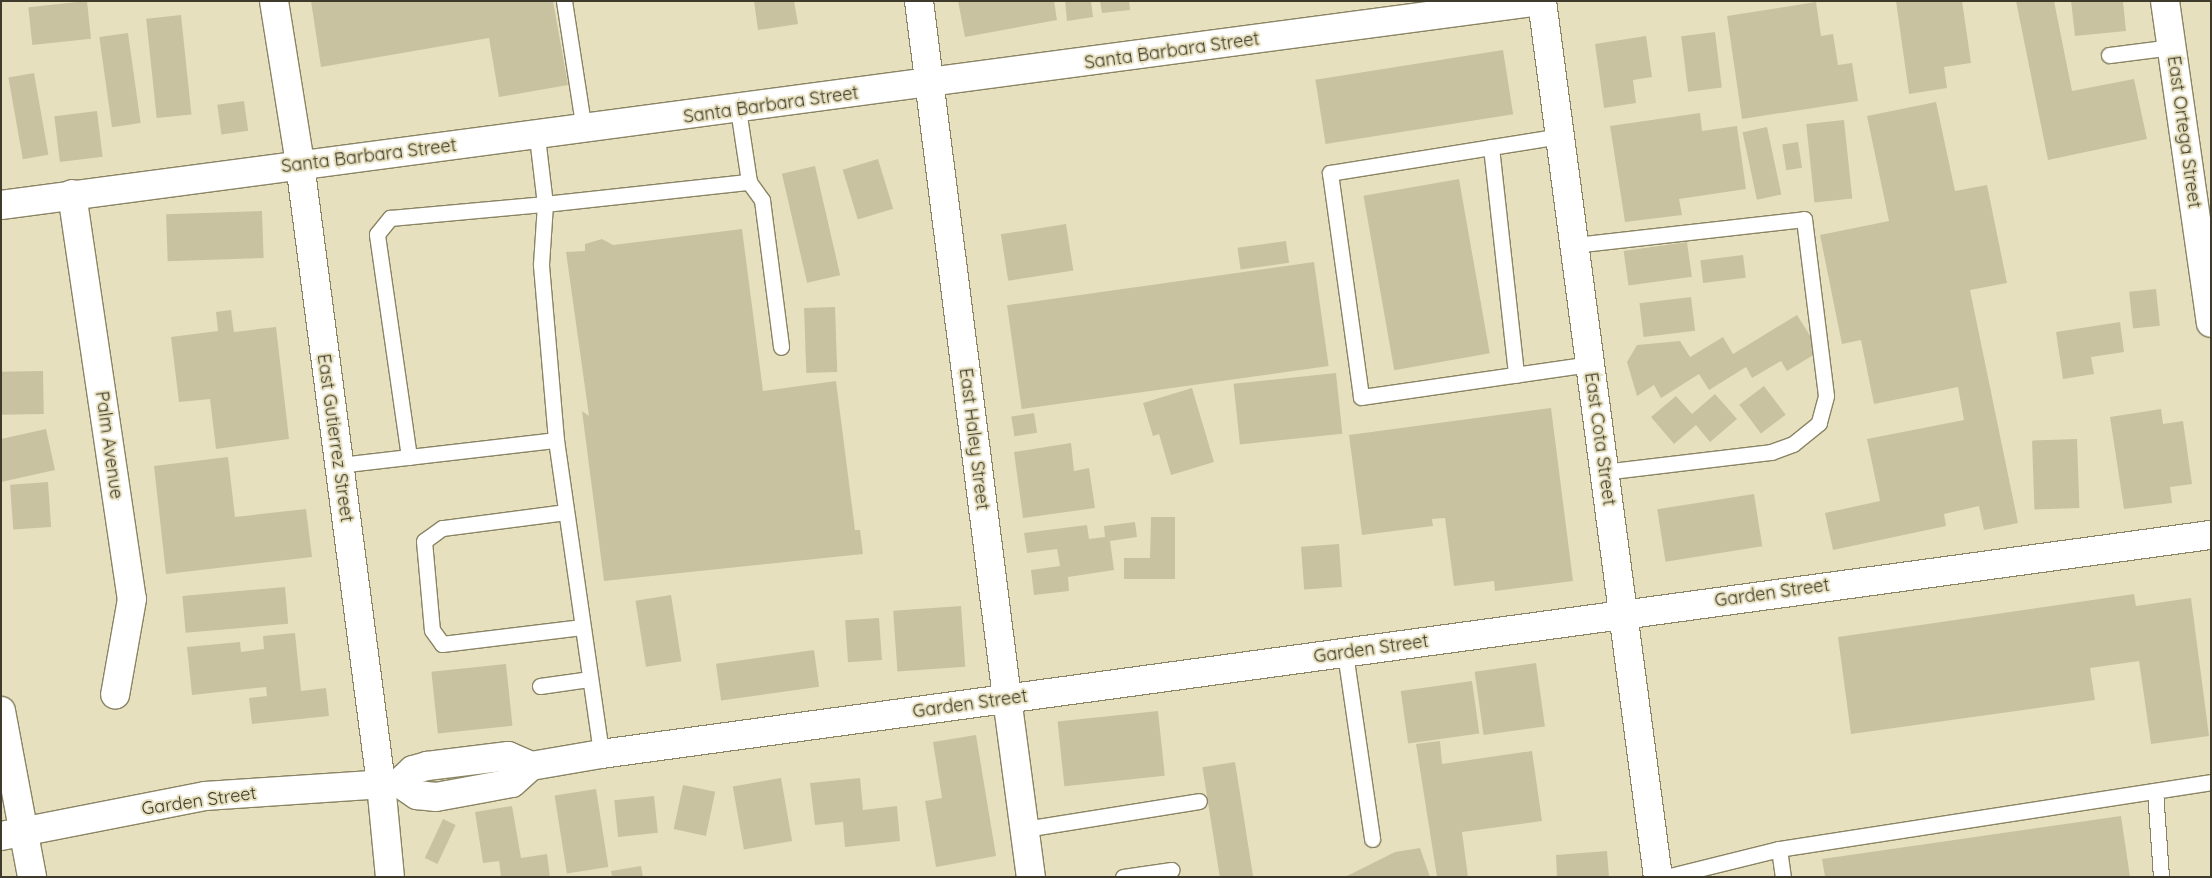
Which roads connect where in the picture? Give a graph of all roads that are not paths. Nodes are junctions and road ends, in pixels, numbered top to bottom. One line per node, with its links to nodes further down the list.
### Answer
1 (274, 1): 14 (main road, East Gutierrez Street)
2 (564, 1): 10 (lane)
3 (919, 1): 8 (main road, East Haley Street)
4 (1541, 1): 8 (main road, Santa Barbara Street); 11 (main road, East Cota Street)
5 (2165, 1): 6 (main road, East Ortega Street)
6 (2172, 47): 7 (lane); 20 (main road, East Ortega Street)
7 (2109, 56)
8 (930, 82): 9 (main road, Santa Barbara Street); 36 (main road, East Haley Street)
9 (738, 109): 10 (main road, Santa Barbara Street); 15 (lane)
10 (584, 130): 12 (main road, Santa Barbara Street)
11 (1560, 136): 13 (lane); 19 (main road, East Cota Street)
12 (537, 137): 14 (main road, Santa Barbara Street); 17 (lane)
13 (1491, 147): 23 (lane); 23 (lane)
14 (300, 164): 16 (main road, Santa Barbara Street); 26 (main road, East Gutierrez Street)
15 (749, 182): 17 (lane); 21 (lane)
16 (72, 194): 18 (main road, Santa Barbara Street); 35 (main road, Palm Avenue)
17 (545, 204): 24 (lane); 25 (lane)
18 (1, 205)
19 (1574, 245): 22 (main road, East Cota Street); 27 (lane)
20 (2211, 323)
21 (781, 347)
22 (1589, 364): 23 (lane); 27 (main road, East Cota Street)
23 (1516, 375)
24 (556, 440): 25 (lane); 28 (lane)
25 (410, 457): 26 (lane)
26 (340, 465): 40 (main road, East Gutierrez Street)
27 (1604, 472): 30 (main road, East Cota Street)
28 (566, 512): 31 (lane); 31 (lane)
29 (2211, 535): 30 (main road, Garden Street)
30 (1625, 614): 32 (main road, Garden Street); 52 (main road, East Cota Street)
31 (582, 627): 33 (lane)
32 (1345, 652): 36 (main road, Garden Street); 45 (lane)
33 (590, 679): 34 (lane); 38 (lane)
34 (540, 686)
35 (115, 695)
36 (1007, 698): 38 (main road, Garden Street); 43 (main road, East Haley Street)
37 (1, 711): 44 (main road)
38 (601, 754): 40 (main road, Garden Street)
39 (2211, 782): 41 (lane)
40 (390, 783): 44 (main road, Garden Street); 49 (main road, East Gutierrez Street)
41 (2156, 791): 46 (lane); 55 (lane)
42 (1199, 801): 43 (lane)
43 (1025, 829): 50 (main road, East Haley Street)
44 (13, 834): 48 (main road)
45 (1372, 839)
46 (1779, 849): 53 (lane); 54 (lane)
47 (1171, 870): 51 (lane)
48 (32, 877)
49 (390, 877)
50 (1031, 877)
51 (1124, 877)
52 (1658, 877)
53 (1666, 877)
54 (1783, 877)
55 (2161, 877)

